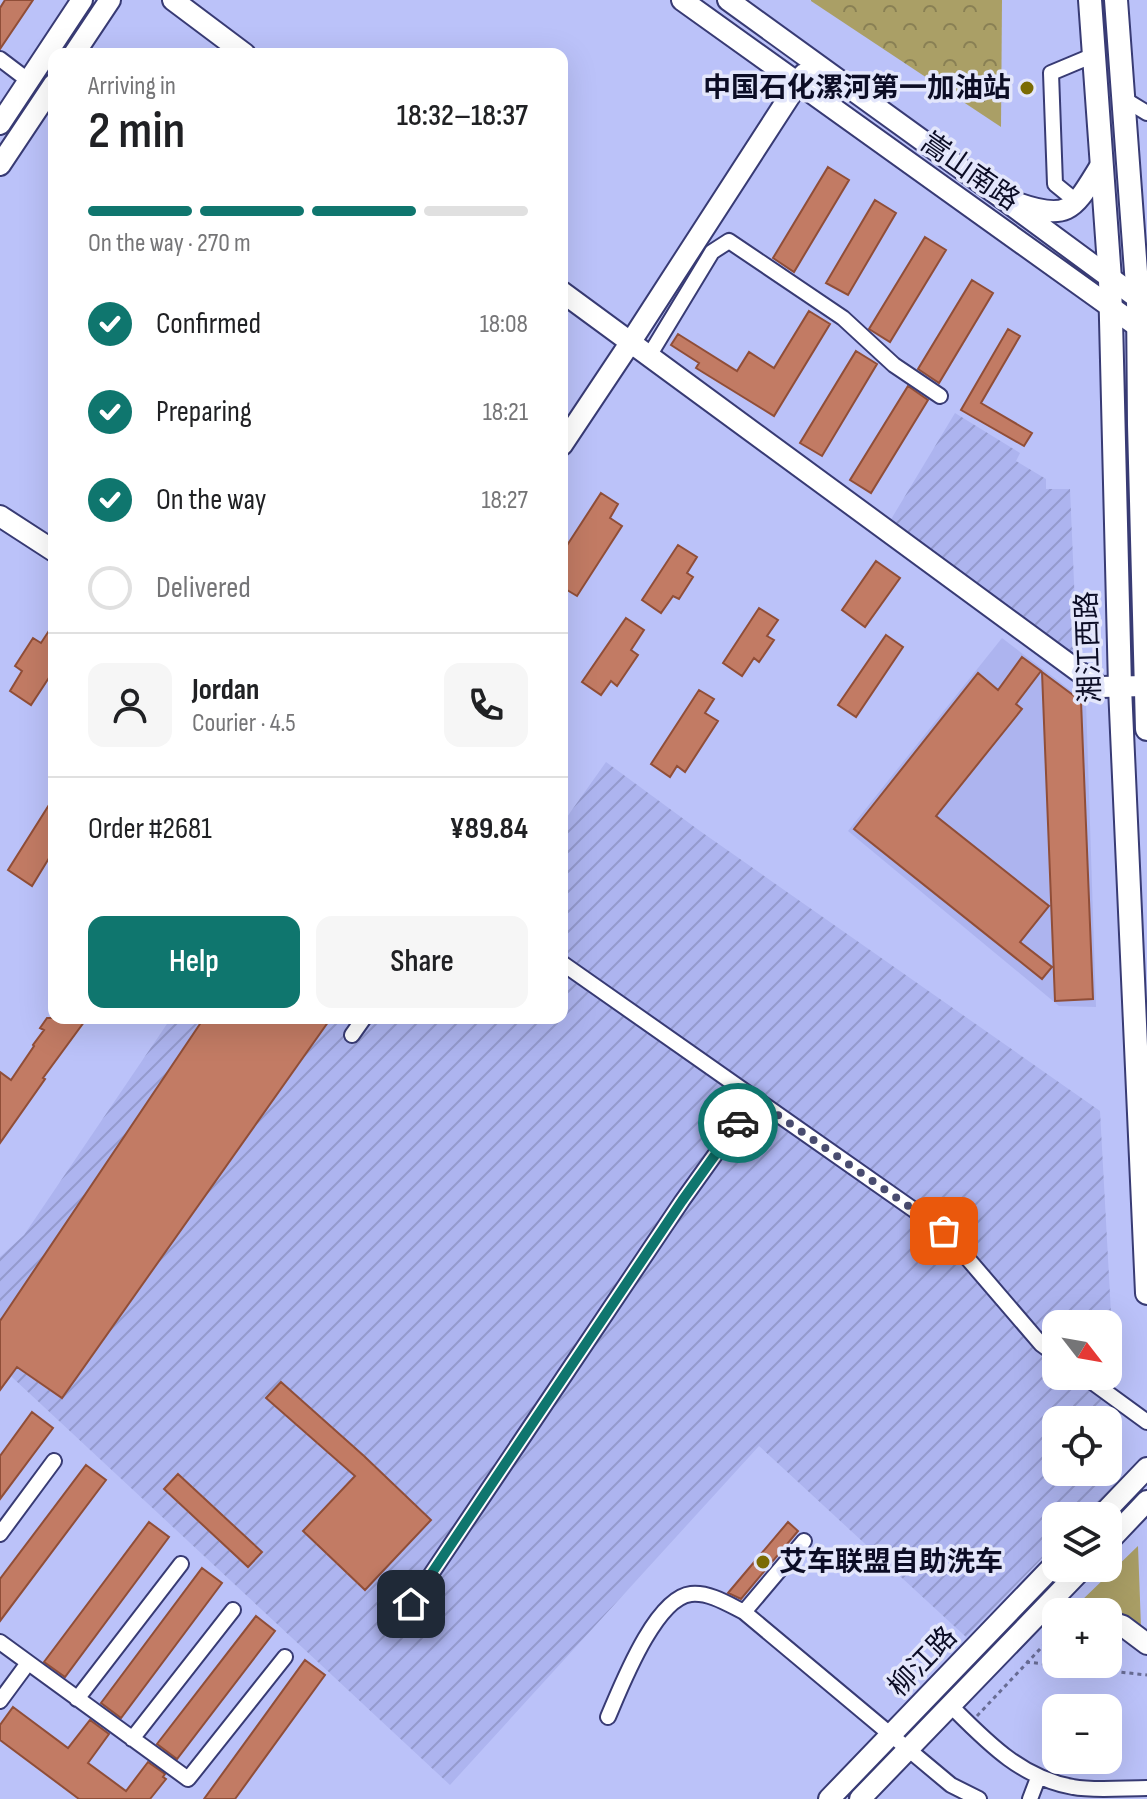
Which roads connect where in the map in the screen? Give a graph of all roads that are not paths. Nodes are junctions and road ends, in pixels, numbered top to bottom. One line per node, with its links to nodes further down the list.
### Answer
1 (82, 0): 8 (street)
2 (110, 0): 9 (street)
3 (173, 0): 10 (street)
4 (682, 0): 16 (street, 嵩山南路)
5 (728, 0): 14 (street, 嵩山南路)
6 (1090, 0): 12 (main road, 湘江西路)
7 (1116, 0): 18 (main road, 湘江西路)
8 (51, 48)
9 (78, 48)
10 (237, 48)
11 (48, 52): 15 (street)
12 (1094, 55): 22 (main road, 湘江西路); 24 (street)
13 (0, 59): 15 (street)
14 (813, 61): 16 (street); 23 (street, 嵩山南路)
15 (29, 81): 20 (street)
16 (798, 84): 28 (street, 嵩山南路); 30 (street)
17 (48, 93): 21 (street)
18 (1124, 99): 19 (street); 27 (main road, 湘江西路)
19 (1147, 113)
20 (0, 124)
21 (0, 165)
22 (1101, 165): 24 (street); 25 (main road, 湘江西路)
23 (1002, 198): 24 (street); 25 (street, 嵩山南路)
24 (1077, 202)
25 (1110, 279): 27 (street, 嵩山南路); 28 (main road, 湘江西路)
26 (568, 296): 30 (street)
27 (1143, 302): 29 (main road, 湘江西路)
28 (1111, 307): 29 (street, 嵩山南路); 38 (main road, 湘江西路)
29 (1143, 331): 33 (main road, 湘江西路)
30 (630, 343): 31 (street); 34 (street)
31 (649, 356): 32 (street); 38 (street)
32 (940, 396)
33 (1143, 417): 37 (main road, 湘江西路)
34 (568, 436)
35 (0, 516): 36 (street)
36 (48, 547)
37 (1145, 686): 38 (street); 39 (main road, 湘江西路)
38 (1120, 687): 44 (main road, 湘江西路)
39 (1147, 729)
40 (568, 967): 43 (street)
41 (360, 1024): 42 (street)
42 (352, 1035)
43 (755, 1099): 45 (street); 59 (street)
44 (1147, 1293)
45 (1042, 1345)
46 (1103, 1390): 47 (street)
47 (1147, 1422)
48 (54, 1461): 53 (street)
49 (1147, 1468): 51 (street)
50 (1147, 1501): 52 (street)
51 (1114, 1502)
52 (1122, 1527)
53 (0, 1534)
54 (804, 1541): 61 (street)
55 (181, 1564): 68 (street)
56 (1042, 1578): 72 (street, 柳江路)
57 (1072, 1582): 58 (street, 柳江路)
58 (1060, 1598)
59 (411, 1604)
60 (233, 1610): 73 (street)
61 (744, 1612): 71 (street); 72 (street)
62 (1042, 1620): 70 (street, 柳江路)
63 (1122, 1626): 64 (street)
64 (1147, 1644)
65 (3, 1651): 67 (street)
66 (285, 1657): 73 (street)
67 (28, 1663): 68 (street); 69 (street)
68 (77, 1699): 73 (street)
69 (0, 1701)
70 (951, 1706): 74 (street, 柳江路); 75 (street)
71 (608, 1717)
72 (892, 1735): 74 (street); 77 (street, 柳江路)
73 (132, 1739)
74 (909, 1750): 78 (street, 柳江路); 79 (street)
75 (1038, 1778): 76 (street); 80 (street)
76 (1147, 1788)
77 (829, 1799)
78 (860, 1799)
79 (979, 1799)
80 (1030, 1799)

